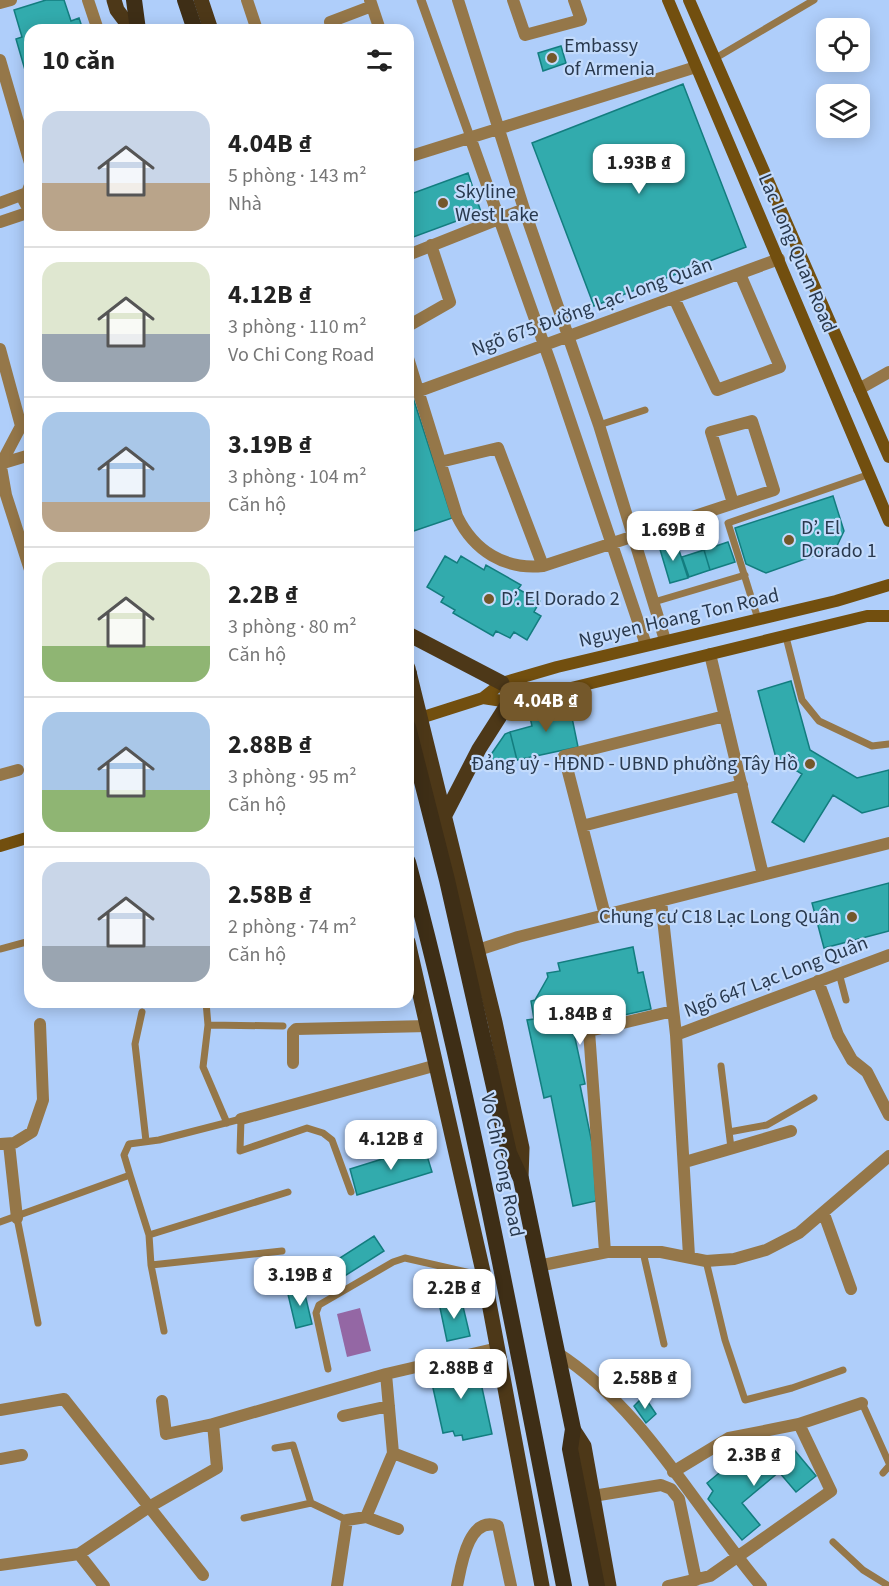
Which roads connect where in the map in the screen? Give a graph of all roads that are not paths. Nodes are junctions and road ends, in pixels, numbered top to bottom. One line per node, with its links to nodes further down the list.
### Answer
1 (11, 0): 15 (street)
2 (88, 0): 17 (street)
3 (114, 0): 18 (main road)
4 (134, 0): 19 (highway)
5 (185, 0): 20 (highway)
6 (201, 0): 21 (main road)
7 (247, 0): 22 (street)
8 (421, 0): 30 (street)
9 (458, 0): 29 (street)
10 (513, 0): 11 (street)
11 (574, 0)
12 (668, 0): 27 (main road, Lac Long Quan Road)
13 (689, 0): 25 (main road, Lac Long Quan Road)
14 (814, 0): 25 (lane)
15 (0, 3)
16 (371, 3): 23 (street); 24 (street)
17 (96, 24)
18 (128, 24)
19 (137, 24)
20 (193, 24)
21 (209, 24)
22 (255, 24)
23 (330, 24)
24 (378, 24)
25 (714, 59): 49 (main road, Lac Long Quan Road)
26 (0, 60): 28 (street)
27 (696, 68): 29 (street); 40 (main road, Lac Long Quan Road)
28 (24, 116)
29 (498, 129): 30 (street); 34 (street)
30 (470, 137): 31 (street); 36 (street)
31 (414, 155)
32 (24, 191): 33 (street)
33 (0, 203)
34 (524, 209): 36 (street); 44 (street)
35 (24, 214): 37 (street)
36 (499, 218): 38 (street); 45 (street)
37 (0, 222)
38 (431, 245): 39 (street); 43 (street)
39 (414, 252)
40 (779, 259): 41 (street, Ngõ 675 Đường Lạc Long Quân); 57 (main road, Lac Long Quan Road)
41 (740, 274): 42 (street, Ngõ 675 Đường Lạc Long Quân); 42 (street)
42 (674, 298): 44 (street, Ngõ 675 Đường Lạc Long Quân)
43 (414, 323)
44 (568, 338): 45 (street, Ngõ 675 Đường Lạc Long Quân); 52 (street)
45 (545, 346): 50 (street, Ngõ 675 Đường Lạc Long Quân); 61 (street)
46 (0, 349): 56 (street)
47 (889, 372): 49 (street)
48 (414, 377): 50 (street)
49 (859, 389): 54 (main road, Lac Long Quan Road)
50 (419, 392): 55 (street)
51 (645, 410): 52 (lane)
52 (599, 425): 60 (street)
53 (24, 457): 56 (street)
54 (889, 458)
55 (440, 462): 63 (street); 63 (street)
56 (0, 463): 62 (street)
57 (870, 474): 59 (main road, Lac Long Quan Road); 64 (lane)
58 (733, 503): 58 (street); 60 (street)
59 (889, 521)
60 (633, 536): 61 (street); 66 (street)
61 (613, 542): 63 (street); 72 (street)
62 (24, 551)
63 (543, 566)
64 (745, 575): 66 (lane); 68 (lane)
65 (889, 585): 68 (main road, Nguyen Hoang Ton Road)
66 (654, 602): 71 (street)
67 (889, 616): 70 (main road, Nguyen Hoang Ton Road)
68 (758, 619): 71 (main road, Nguyen Hoang Ton Road)
69 (414, 637): 74 (main road)
70 (786, 637): 73 (main road, Nguyen Hoang Ton Road); 81 (lane)
71 (665, 640): 72 (main road, Nguyen Hoang Ton Road)
72 (646, 645): 74 (main road, Nguyen Hoang Ton Road)
73 (710, 654): 76 (main road, Nguyen Hoang Ton Road); 77 (street)
74 (502, 683): 75 (main road, Nguyen Hoang Ton Road)
75 (483, 698): 76 (main road, Nguyen Hoang Ton Road); 78 (main road, Nguyen Hoang Ton Road)
76 (509, 702): 86 (main road)
77 (725, 717): 85 (street); 87 (street)
78 (414, 722)
79 (414, 729): 82 (highway)
80 (414, 736): 126 (highway, Vo Chi Cong Road)
81 (889, 744)
82 (428, 758): 86 (main road)
83 (18, 770): 84 (street)
84 (0, 775)
85 (742, 785): 87 (street); 91 (street)
86 (445, 815): 97 (main road)
87 (582, 826): 94 (street)
88 (24, 839): 90 (main road)
89 (889, 843): 91 (street)
90 (0, 846)
91 (764, 875): 93 (street)
92 (414, 886): 185 (highway, Vo Chi Cong Road)
93 (661, 901): 94 (street); 104 (street)
94 (605, 915): 97 (street)
95 (24, 943): 96 (lane)
96 (0, 949)
97 (478, 950): 126 (main road)
98 (889, 955): 100 (street, Ngõ 647 Lạc Long Quân)
99 (414, 967): 109 (main road, Vo Chi Cong Road)
100 (839, 973): 101 (street, Ngõ 647 Lạc Long Quân); 102 (lane)
101 (818, 981): 110 (street, Ngõ 647 Lạc Long Quân); 115 (street)
102 (846, 1000)
103 (207, 1008): 107 (lane)
104 (674, 1011): 110 (street); 134 (street)
105 (142, 1012): 120 (lane)
106 (40, 1024): 121 (street)
107 (208, 1025): 108 (lane); 117 (lane)
108 (283, 1026)
109 (428, 1026): 111 (street); 112 (main road, Vo Chi Cong Road)
110 (676, 1035): 124 (street)
111 (293, 1063)
112 (438, 1065): 116 (street); 140 (main road, Vo Chi Cong Road)
113 (721, 1066): 119 (lane)
114 (814, 1098): 119 (lane)
115 (889, 1115)
116 (241, 1119): 117 (lane); 128 (lane)
117 (226, 1123): 120 (lane)
118 (791, 1131): 122 (street)
119 (729, 1132): 122 (lane)
120 (146, 1141): 125 (lane)
121 (4, 1144): 130 (street)
122 (731, 1148): 124 (street)
123 (889, 1156): 129 (street)
124 (685, 1162): 136 (street)
125 (130, 1175): 130 (lane); 132 (lane)
126 (521, 1179): 139 (highway, Vo Chi Cong Road)
127 (288, 1192): 132 (lane)
128 (351, 1192)
129 (824, 1214): 137 (street); 141 (street)
130 (17, 1218): 131 (lane); 142 (lane)
131 (0, 1222)
132 (149, 1235): 138 (lane)
133 (282, 1251): 138 (lane)
134 (605, 1252): 135 (street); 139 (street)
135 (643, 1252): 136 (street); 144 (lane)
136 (689, 1256): 137 (street)
137 (706, 1261): 148 (lane)
138 (151, 1265): 143 (lane)
139 (538, 1266): 146 (highway, Vo Chi Cong Road)
140 (484, 1276): 145 (main road, Vo Chi Cong Road); 147 (lane)
141 (851, 1289)
142 (38, 1323)
143 (164, 1331)
144 (664, 1344)
145 (498, 1348): 149 (street); 184 (main road, Vo Chi Cong Road)
146 (556, 1352): 157 (highway, Vo Chi Cong Road); 164 (street)
147 (328, 1369)
148 (843, 1370)
149 (386, 1374): 152 (street); 155 (street)
150 (162, 1401): 155 (street)
151 (862, 1403): 156 (street); 162 (lane)
152 (389, 1406): 154 (street); 159 (street)
153 (0, 1410): 168 (street)
154 (343, 1416)
155 (213, 1424): 168 (street)
156 (798, 1424): 164 (street); 175 (street)
157 (573, 1429): 166 (main road, Vo Chi Cong Road); 186 (highway, Vo Chi Cong Road)
158 (275, 1448): 167 (lane)
159 (393, 1453): 163 (street); 169 (street)
160 (22, 1455): 161 (street)
161 (0, 1459)
162 (889, 1464): 165 (lane)
163 (432, 1468)
164 (674, 1472): 175 (street)
165 (883, 1473)
166 (593, 1496): 178 (street); 187 (main road, Vo Chi Cong Road)
167 (310, 1503): 170 (lane); 171 (lane)
168 (149, 1507): 174 (street); 177 (street)
169 (366, 1517): 171 (street); 172 (street)
170 (244, 1518)
171 (347, 1520): 181 (street)
172 (398, 1529)
173 (833, 1542): 190 (lane)
174 (79, 1554): 176 (street); 180 (street)
175 (736, 1557): 179 (street); 189 (street)
176 (0, 1565)
177 (203, 1575)
178 (696, 1580): 179 (street); 188 (street)
179 (712, 1581)
180 (104, 1586)
181 (337, 1586)
182 (457, 1586): 183 (street)
183 (511, 1586)
184 (542, 1586)
185 (564, 1586)
186 (597, 1586)
187 (609, 1586)
188 (668, 1586)
189 (761, 1586)
190 (889, 1586)

